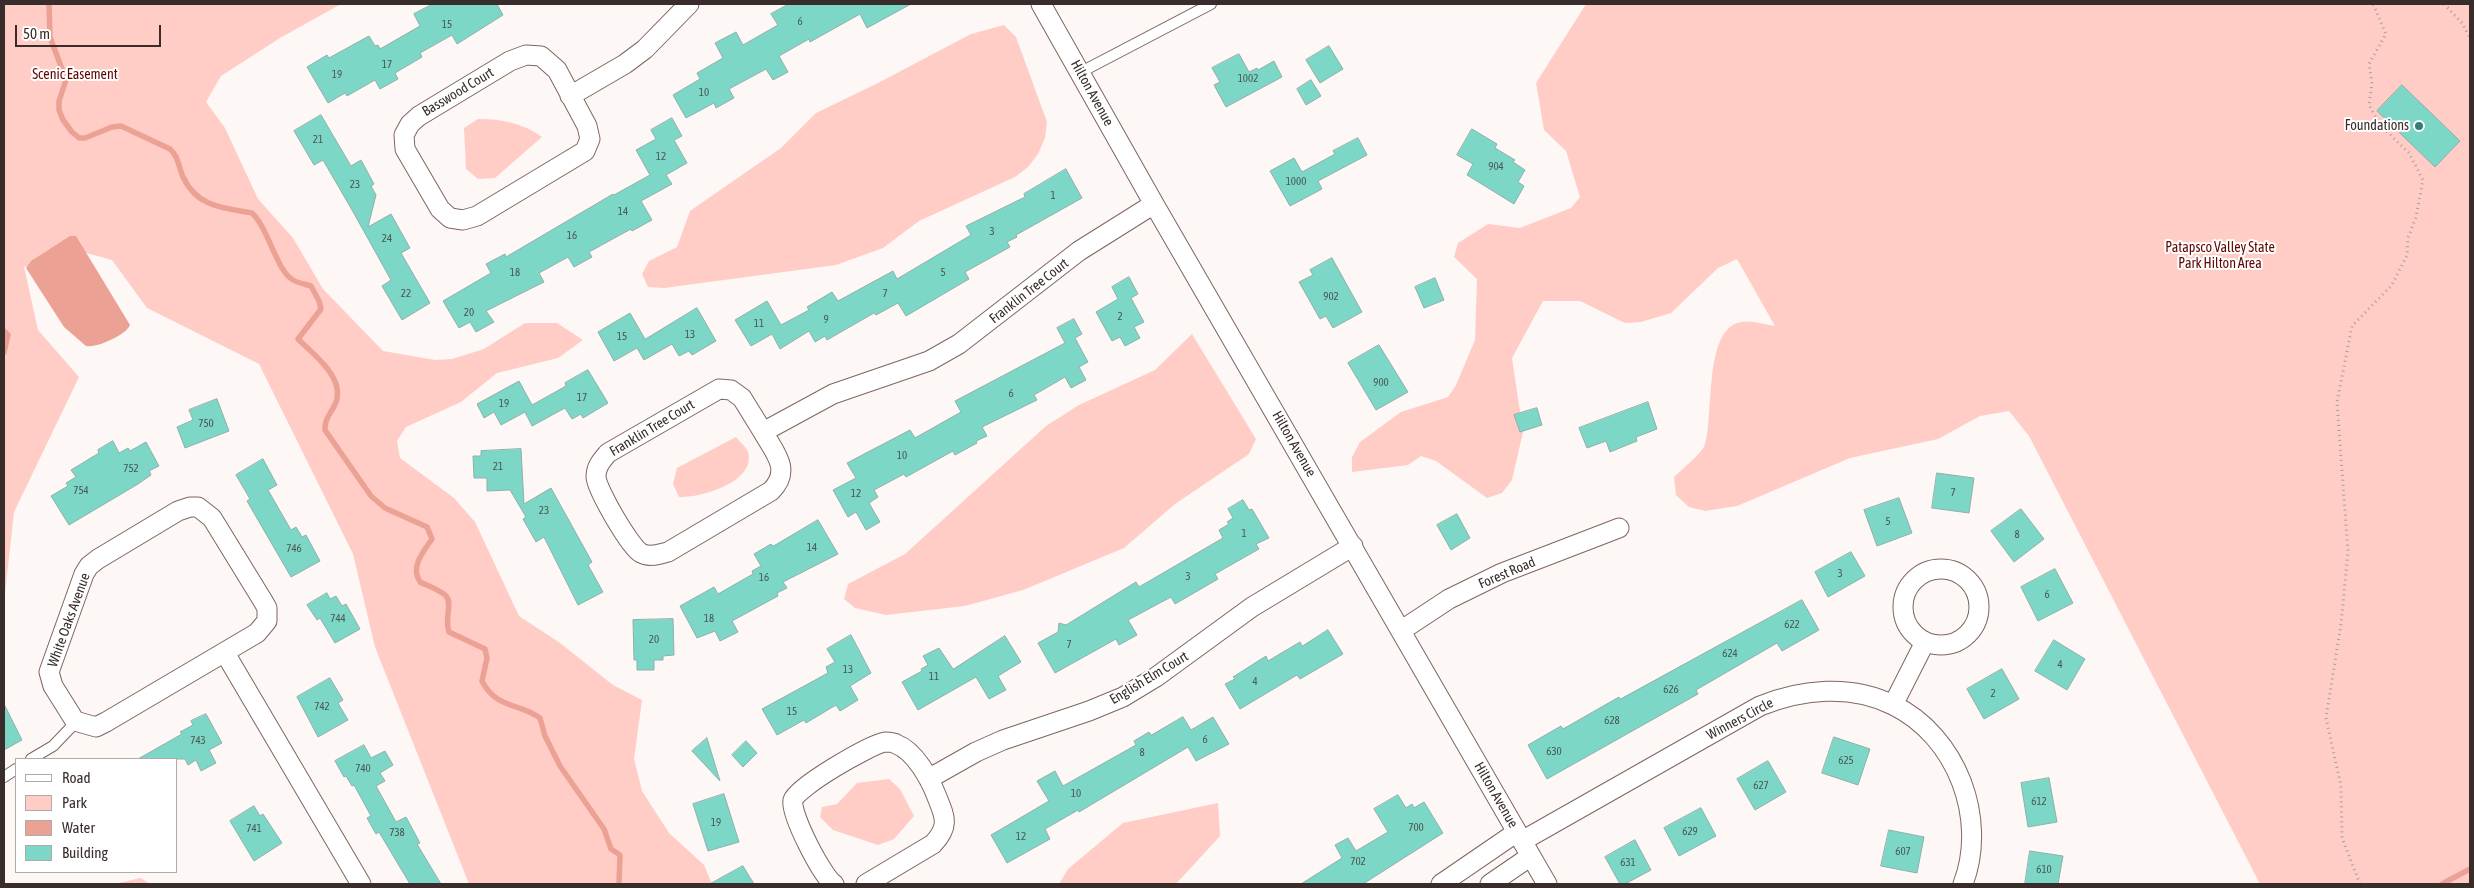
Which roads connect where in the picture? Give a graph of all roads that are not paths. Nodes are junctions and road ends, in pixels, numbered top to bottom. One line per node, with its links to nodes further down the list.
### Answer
1 (689, 4): 5 (street)
2 (1042, 4): 4 (street, Hilton Avenue)
3 (1211, 4): 4 (lane)
4 (1081, 72): 6 (street, Hilton Avenue)
5 (570, 96): 5 (street, Basswood Court)
6 (1154, 204): 7 (street, Franklin Tree Court); 9 (street, Hilton Avenue)
7 (764, 432): 7 (street, Franklin Tree Court)
8 (1620, 528): 10 (street, Forest Road)
9 (1353, 546): 10 (street, Hilton Avenue); 18 (street, English Elm Court)
10 (1402, 630): 19 (street, Hilton Avenue)
11 (1925, 642): 11 (street); 13 (street)
12 (225, 652): 14 (street, White Oaks Avenue); 14 (street, White Oaks Avenue); 20 (street)
13 (1893, 705): 19 (street, Winners Circle); 26 (street, Winners Circle)
14 (76, 722): 15 (lane)
15 (33, 758)
16 (15, 770): 17 (lane)
17 (4, 777)
18 (930, 778): 21 (street); 22 (street)
19 (1523, 843): 23 (street); 24 (street); 25 (street, Hilton Avenue)
20 (361, 884)
21 (834, 884)
22 (866, 884)
23 (1441, 884)
24 (1490, 884)
25 (1547, 884)
26 (1963, 884)

